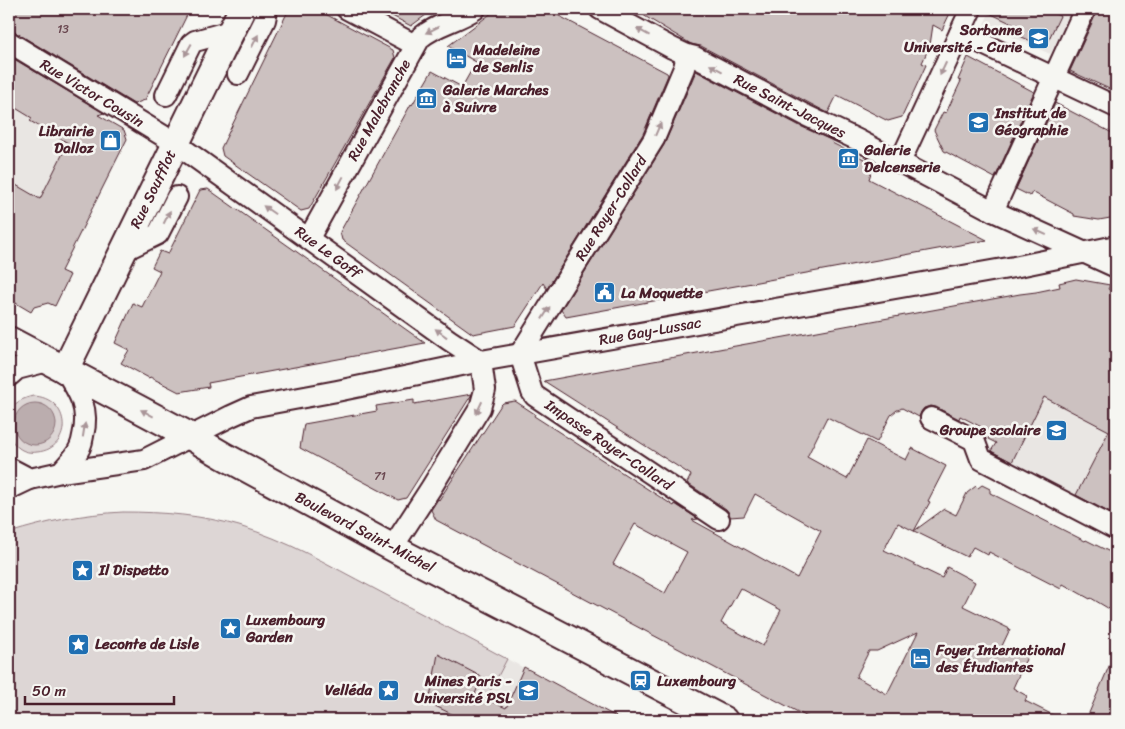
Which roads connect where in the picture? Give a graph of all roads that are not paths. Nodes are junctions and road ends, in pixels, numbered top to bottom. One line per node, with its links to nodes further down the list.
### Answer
1 (262, 9): 12 (street, one-way to 1)
2 (347, 9): 10 (street)
3 (475, 9): 10 (street, Rue Malebranche, one-way to 10)
4 (600, 9): 11 (street, Rue Saint-Jacques, one-way to 4)
5 (972, 9): 8 (street)
6 (1085, 9): 13 (street)
7 (236, 20): 14 (street, one-way to 14); 16 (main road, Rue Soufflot)
8 (960, 33): 13 (street); 17 (street, one-way to 17)
9 (9, 42): 16 (street, Rue Victor Cousin)
10 (415, 45): 20 (street, Rue Malebranche, one-way to 20)
11 (687, 55): 17 (street, Rue Saint-Jacques, one-way to 11); 26 (street, Rue Royer-Collard, one-way to 11)
12 (238, 74)
13 (1054, 78): 15 (street); 19 (street)
14 (166, 95)
15 (1116, 107)
16 (176, 144): 20 (street, Rue Le Goff, one-way to 16); 22 (main road, Rue Soufflot)
17 (900, 162): 19 (street, Rue Saint-Jacques)
18 (177, 197): 22 (street, one-way to 18)
19 (993, 211): 23 (street, Rue Saint-Jacques, one-way to 19)
20 (309, 238): 27 (street, Rue Le Goff, one-way to 20)
21 (1116, 246): 23 (street, Rue Gay-Lussac)
22 (123, 251): 28 (main road, Rue Soufflot)
23 (1084, 252): 24 (street, Rue Saint-Jacques); 26 (street, Rue Gay-Lussac)
24 (1116, 268)
25 (9, 340): 28 (main road, Boulevard Saint-Michel)
26 (520, 354): 27 (street, Rue Gay-Lussac); 36 (street, Impasse Royer-Collard)
27 (481, 361): 31 (street, Rue Gay-Lussac); 38 (street, one-way to 38)
28 (57, 365): 29 (street); 31 (main road, Boulevard Saint-Michel, one-way to 28); 33 (street, one-way to 28)
29 (12, 366)
30 (931, 418): 37 (street)
31 (190, 436): 33 (street, Rue Gay-Lussac); 38 (main road, Boulevard Saint-Michel)
32 (9, 468): 34 (street)
33 (61, 472): 34 (street, Rue Gay-Lussac)
34 (30, 479): 35 (street, Rue Gay-Lussac)
35 (9, 489)
36 (719, 519)
37 (1116, 529)
38 (392, 548): 39 (main road, Boulevard Saint-Michel)
39 (724, 720)

